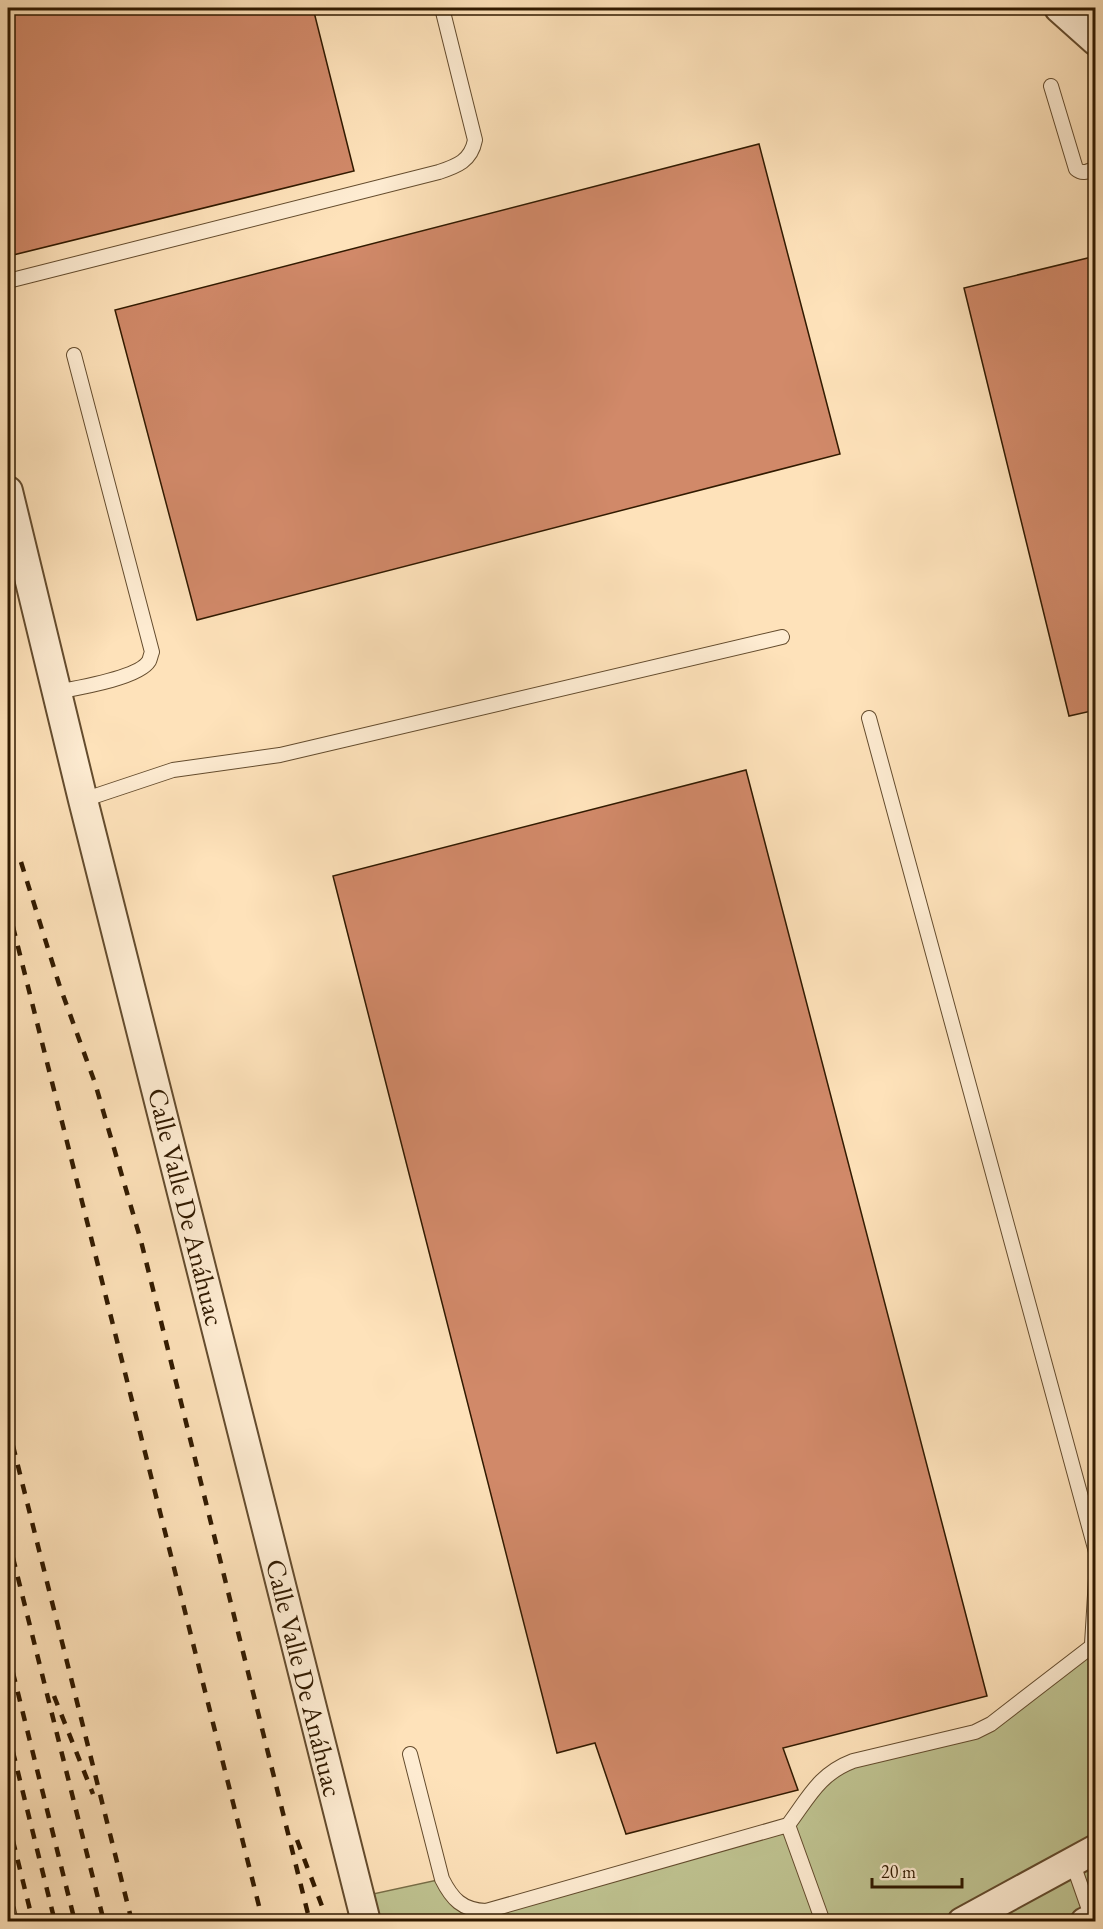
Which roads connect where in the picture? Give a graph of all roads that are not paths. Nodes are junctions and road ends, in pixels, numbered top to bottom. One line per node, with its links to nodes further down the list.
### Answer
1 (442, 8): 6 (lane)
2 (1059, 8): 3 (street)
3 (1095, 41)
4 (1051, 86): 5 (lane)
5 (1095, 168)
6 (8, 281)
7 (74, 355): 10 (lane)
8 (8, 491): 10 (street, Calle Valle De Anáhuac)
9 (782, 637): 12 (lane)
10 (57, 692): 12 (street, Calle Valle De Anáhuac)
11 (869, 718): 13 (lane)
12 (83, 800): 22 (street, Calle Valle De Anáhuac)
13 (1095, 1552)
14 (1095, 1579): 15 (lane)
15 (1094, 1648): 17 (lane)
16 (410, 1754): 17 (lane)
17 (788, 1825): 23 (lane)
18 (1084, 1855): 20 (lane); 24 (street)
19 (8, 1909): 21 (lane)
20 (1091, 1919)
21 (11, 1922)
22 (366, 1922)
23 (823, 1922)
24 (962, 1922)

